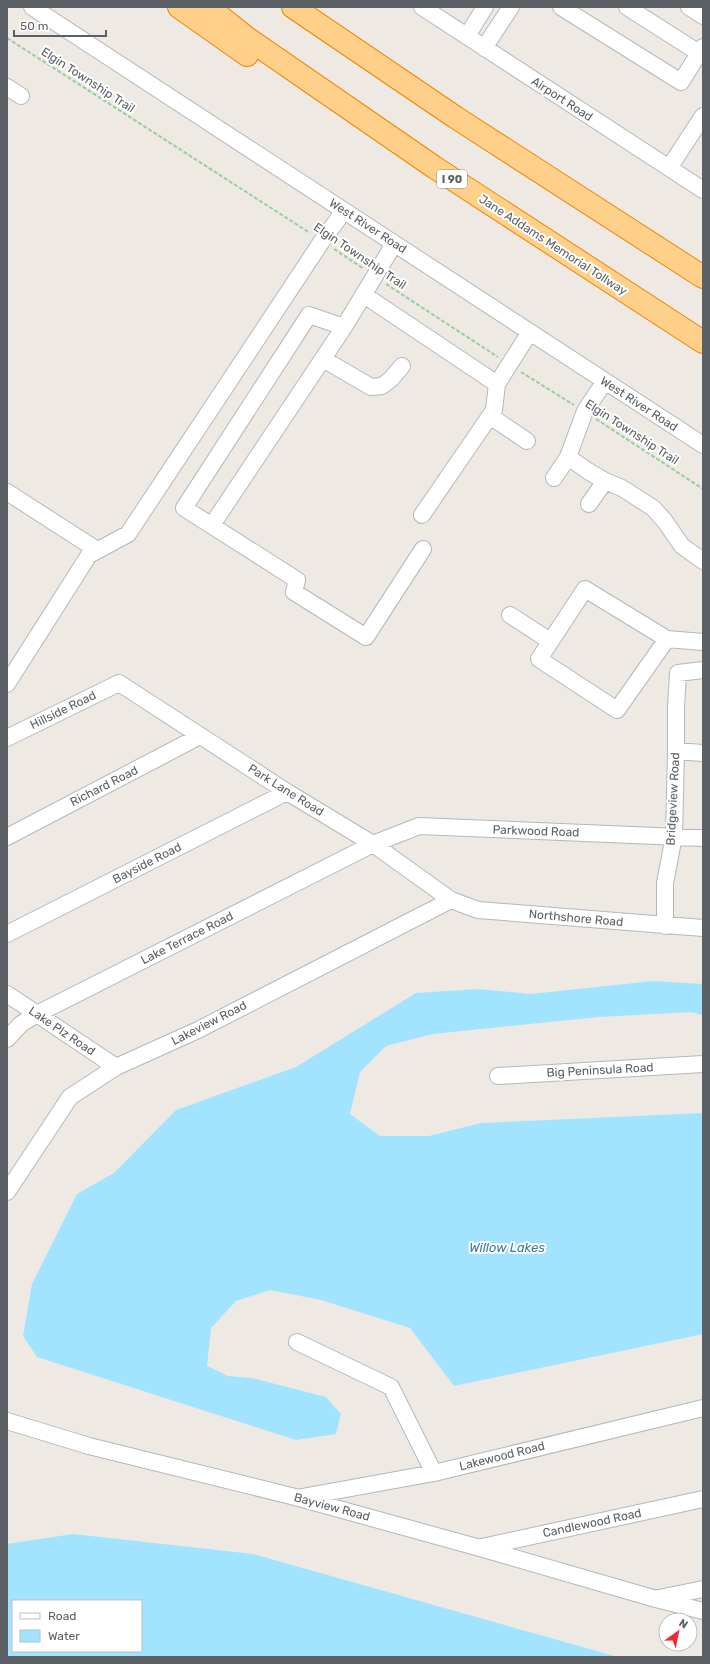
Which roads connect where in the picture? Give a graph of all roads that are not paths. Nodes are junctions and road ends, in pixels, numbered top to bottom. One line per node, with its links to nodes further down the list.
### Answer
1 (32, 7): 23 (street, West River Road)
2 (179, 7): 20 (highway)
3 (208, 7): 20 (highway, Jane Addams Memorial Tollway / I 90)
4 (293, 7): 13 (highway)
5 (304, 7): 13 (highway)
6 (422, 7): 14 (street, Airport Road)
7 (485, 7): 14 (street)
8 (511, 7): 15 (street)
9 (561, 7): 16 (street)
10 (627, 7): 16 (street)
11 (689, 7): 12 (street)
12 (703, 16)
13 (321, 26): 25 (highway)
14 (467, 36): 15 (street, Airport Road)
15 (484, 48): 21 (street, Airport Road)
16 (701, 50)
17 (7, 87): 18 (street)
18 (21, 96)
19 (703, 116): 21 (street)
20 (434, 167): 29 (highway, Jane Addams Memorial Tollway / I 90)
21 (669, 168): 22 (street, Airport Road)
22 (703, 190)
23 (344, 211): 24 (street, West River Road); 45 (street)
24 (394, 244): 26 (street); 28 (street, West River Road)
25 (703, 277)
26 (364, 295): 27 (street); 33 (street)
27 (344, 327): 30 (street); 43 (street)
28 (530, 332): 32 (street, West River Road); 33 (street)
29 (703, 342)
30 (323, 358): 31 (street); 43 (street)
31 (402, 366)
32 (605, 382): 36 (street, West River Road); 37 (street)
33 (497, 384): 34 (street)
34 (490, 416): 35 (street); 42 (street)
35 (527, 441)
36 (703, 445)
37 (568, 457): 38 (street); 39 (street)
38 (554, 478)
39 (605, 481): 41 (street); 46 (street)
40 (7, 492): 45 (street)
41 (589, 504)
42 (422, 515)
43 (212, 525): 44 (street)
44 (423, 549)
45 (97, 550): 52 (street)
46 (703, 560)
47 (510, 615): 49 (street)
48 (667, 639): 49 (street); 49 (street); 50 (street)
49 (550, 641)
50 (703, 642)
51 (703, 670): 56 (street, Bridgeview Road)
52 (7, 683)
53 (119, 683): 54 (street, Park Lane Road); 55 (street, Hillside Road)
54 (200, 736): 58 (street, Park Lane Road); 60 (street, Richard Road)
55 (7, 738)
56 (676, 751): 57 (street); 59 (street, Bridgeview Road)
57 (703, 753)
58 (287, 792): 62 (street, Park Lane Road); 66 (street, Bayside Road)
59 (674, 836): 61 (street, Parkwood Road); 62 (street, Parkwood Road); 64 (street, Bridgeview Road)
60 (7, 837)
61 (703, 838)
62 (373, 844): 63 (street, Park Lane Road); 68 (street, Lake Terrace Road)
63 (451, 900): 64 (street, Northshore Road); 71 (street, Lakeview Road)
64 (665, 926): 65 (street, Northshore Road)
65 (703, 928)
66 (7, 934)
67 (7, 994): 68 (street, Lake Plz Road)
68 (37, 1014): 69 (street, Lake Terrace Road); 71 (street, Lake Plz Road)
69 (7, 1039)
70 (703, 1064): 72 (street, Big Peninsula Road)
71 (116, 1067): 73 (street, Lakeview Road)
72 (498, 1076)
73 (7, 1192)
74 (297, 1342): 77 (street)
75 (703, 1408): 77 (street, Lakewood Road)
76 (7, 1423): 78 (street, Bayview Road)
77 (434, 1472): 78 (street, Lakewood Road)
78 (299, 1498): 80 (street, Bayview Road)
79 (703, 1499): 80 (street, Candlewood Road)
80 (480, 1548): 82 (street, Bayview Road)
81 (703, 1589): 82 (street)
82 (656, 1599): 83 (street, Bayview Road)
83 (703, 1611)

